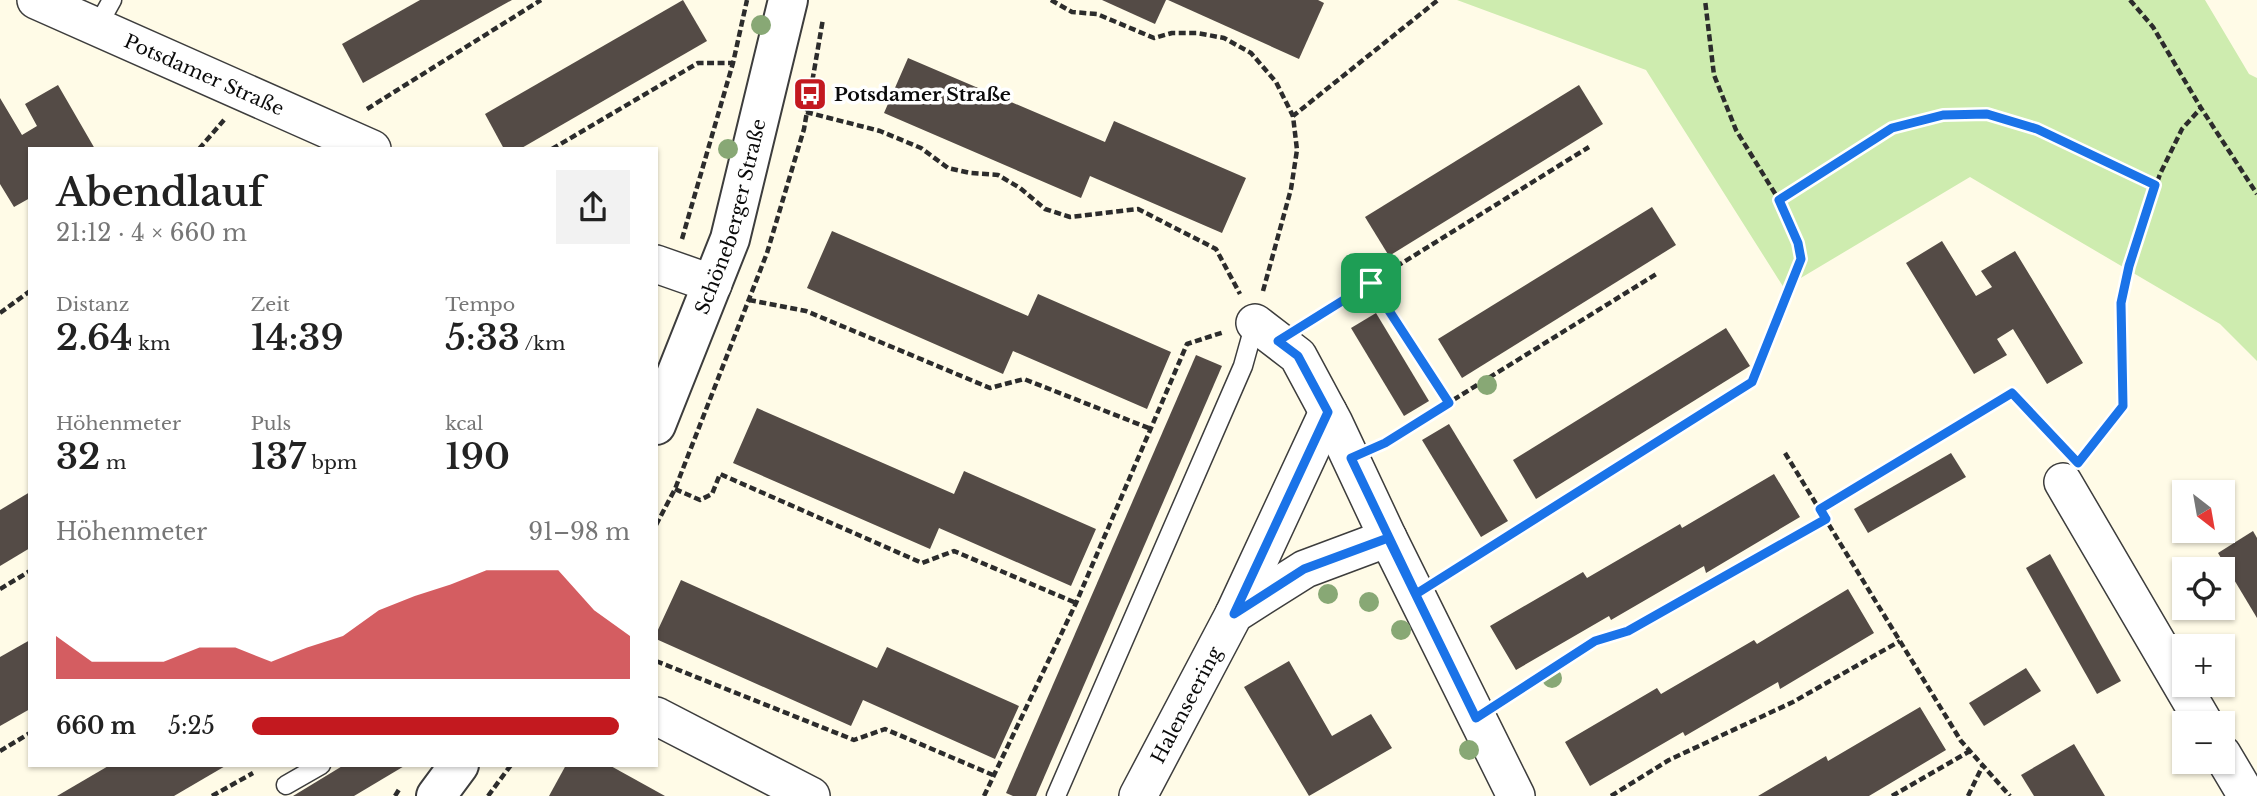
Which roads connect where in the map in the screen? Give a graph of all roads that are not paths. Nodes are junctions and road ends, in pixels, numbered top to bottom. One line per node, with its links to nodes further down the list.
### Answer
1 (36, 0): 3 (street, Potsdamer Straße)
2 (788, 0): 6 (street, Schöneberger Straße)
3 (104, 13): 4 (street, Potsdamer Straße)
4 (368, 147)
5 (663, 266): 6 (street)
6 (713, 284): 9 (street, Schöneberger Straße)
7 (1266, 332): 8 (street); 21 (lane)
8 (1328, 412): 11 (street); 12 (street, Halenseering)
9 (658, 420)
10 (2071, 472): 13 (street)
11 (1388, 538): 12 (street, Halenseering); 23 (street)
12 (1234, 614): 22 (street, Halenseering)
13 (2198, 711)
14 (658, 717): 20 (street)
15 (318, 767): 18 (lane)
16 (458, 767): 19 (street)
17 (2234, 774): 24 (street)
18 (286, 785)
19 (436, 796)
20 (811, 796)
21 (1056, 796)
22 (1138, 796)
23 (1516, 796)
24 (2247, 796)

